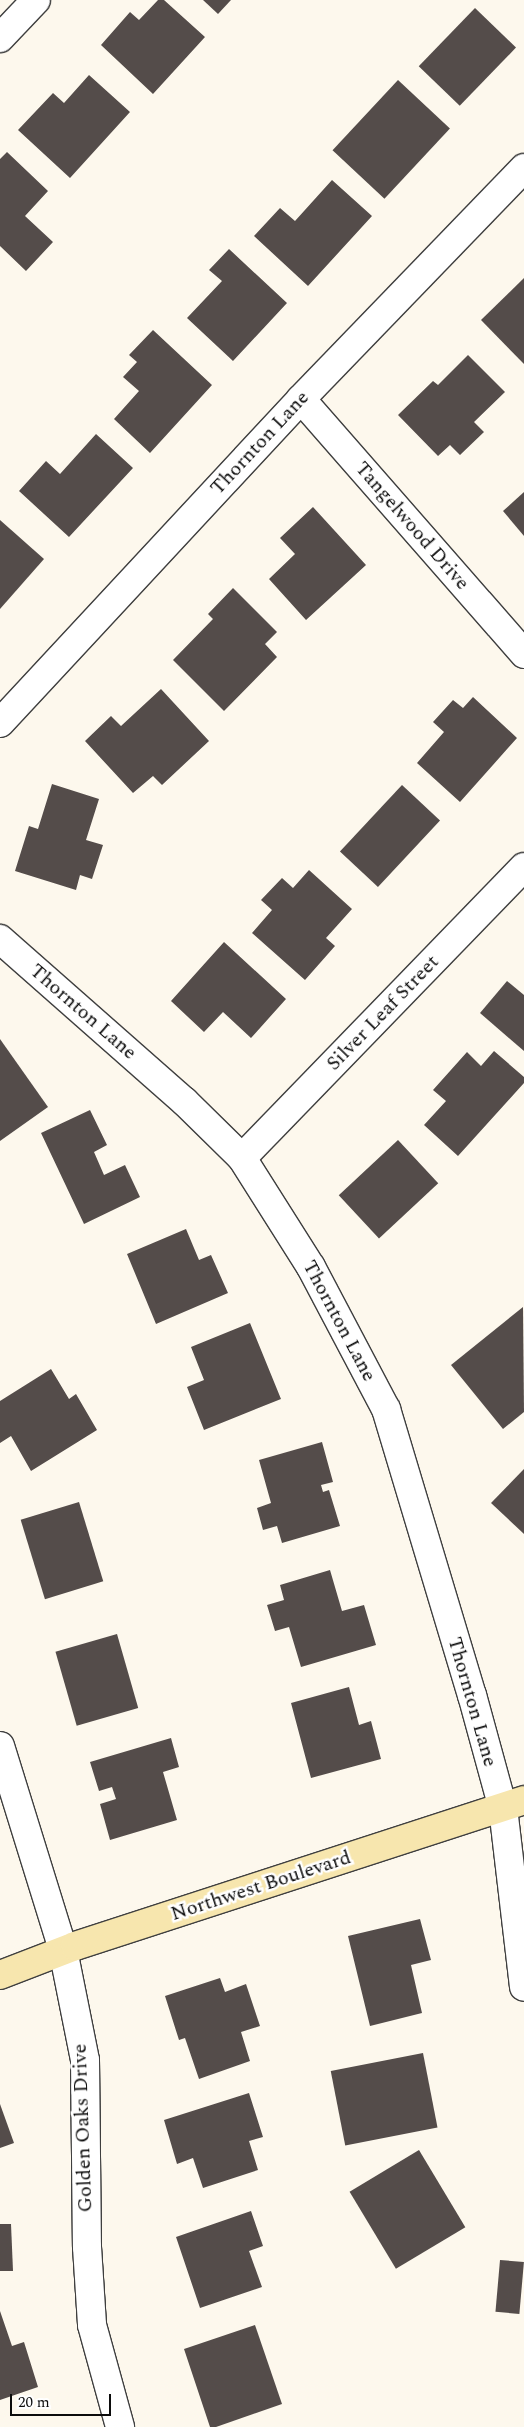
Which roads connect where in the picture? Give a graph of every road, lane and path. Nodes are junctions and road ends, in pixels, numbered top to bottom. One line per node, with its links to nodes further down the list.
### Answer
1 (36, 0): 2 (street)
2 (0, 38)
3 (524, 168): 4 (street, Thornton Lane)
4 (300, 399): 5 (street, Tangelwood Drive); 6 (street, Thornton Lane)
5 (524, 654)
6 (0, 723)
7 (524, 867): 9 (street, Silver Leaf Street)
8 (0, 939): 9 (street, Thornton Lane)
9 (242, 1158): 11 (street, Thornton Lane)
10 (0, 1746): 12 (street, Golden Oaks Drive)
11 (514, 1804): 12 (street, Northwest Boulevard); 14 (street, Thornton Lane)
12 (63, 1950): 13 (street, Northwest Boulevard); 15 (street, Golden Oaks Drive)
13 (0, 1975)
14 (524, 1988)
15 (120, 2427)

